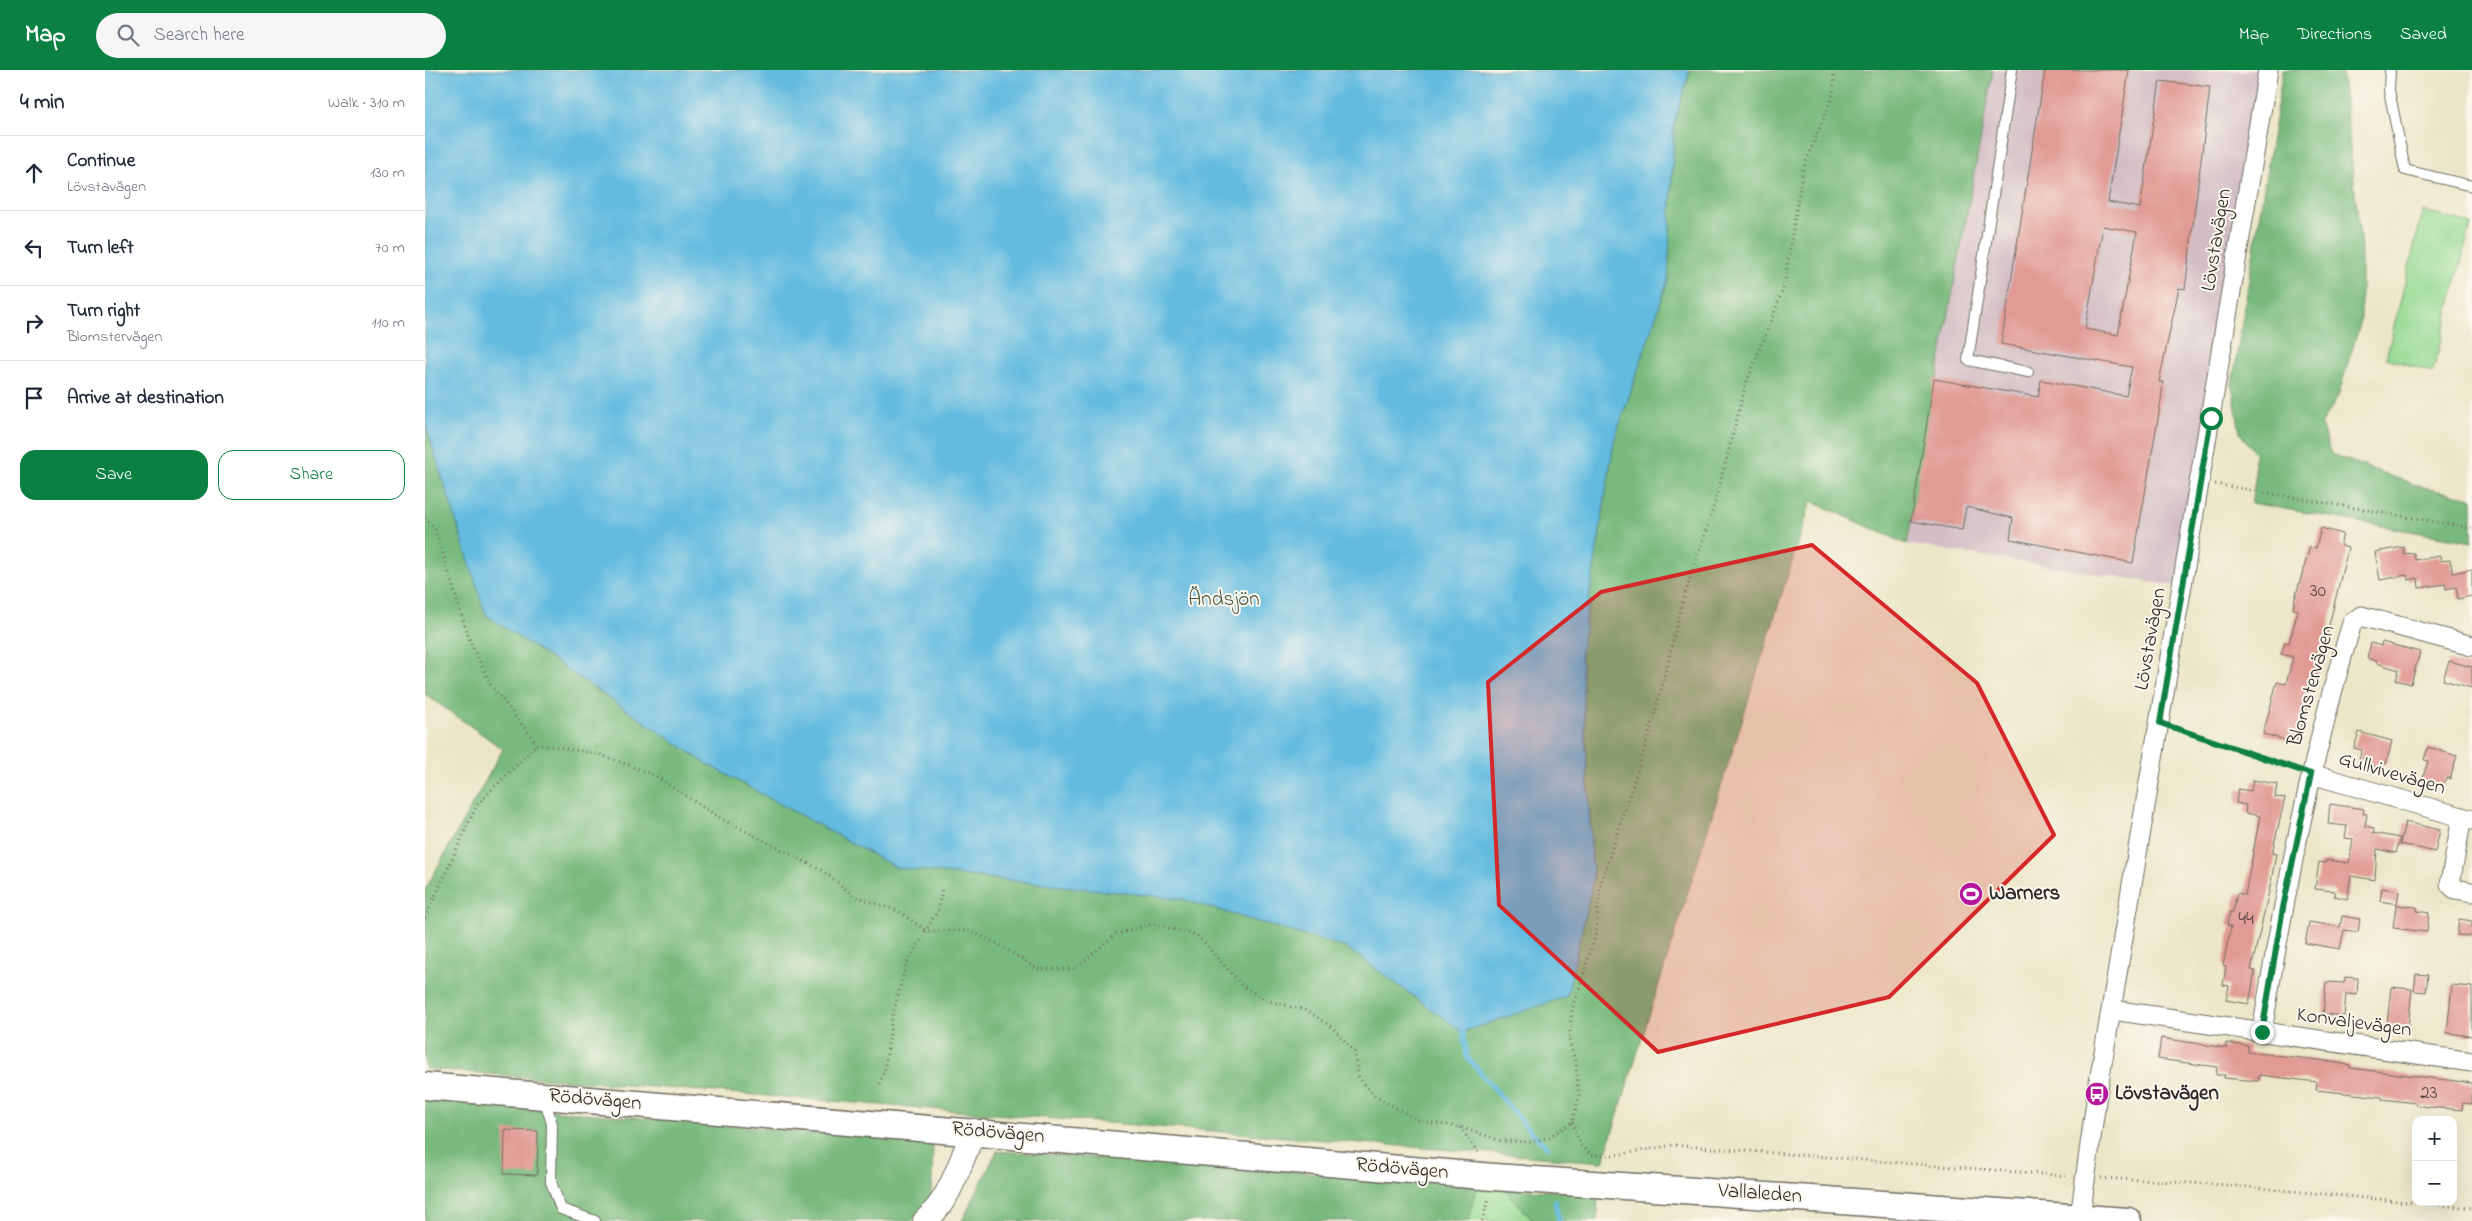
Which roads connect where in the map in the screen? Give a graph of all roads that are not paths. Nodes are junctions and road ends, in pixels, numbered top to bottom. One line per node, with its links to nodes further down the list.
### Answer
1 (2012, 70): 5 (lane)
2 (2268, 70): 10 (street, Lövstavägen)
3 (2390, 70): 4 (lane)
4 (2472, 186)
5 (2028, 372)
6 (2472, 646): 7 (street, Blomstervägen)
7 (2311, 774): 8 (street, Gullvivevägen); 11 (street, Blomstervägen)
8 (2467, 819): 9 (street, Gullvivevägen)
9 (2472, 892)
10 (2112, 1010): 11 (street, Konvaljevägen); 17 (street, Lövstavägen)
11 (2262, 1032): 12 (street, Konvaljevägen)
12 (2472, 1062)
13 (425, 1086): 14 (main road, Rödövägen)
14 (544, 1096): 15 (main road, Rödövägen); 18 (lane)
15 (974, 1131): 16 (main road, Rödövägen); 19 (street)
16 (1572, 1181): 17 (main road, Vallaleden)
17 (2080, 1219): 20 (main road, Vallaleden)
18 (595, 1221)
19 (925, 1221)
20 (2128, 1221)

